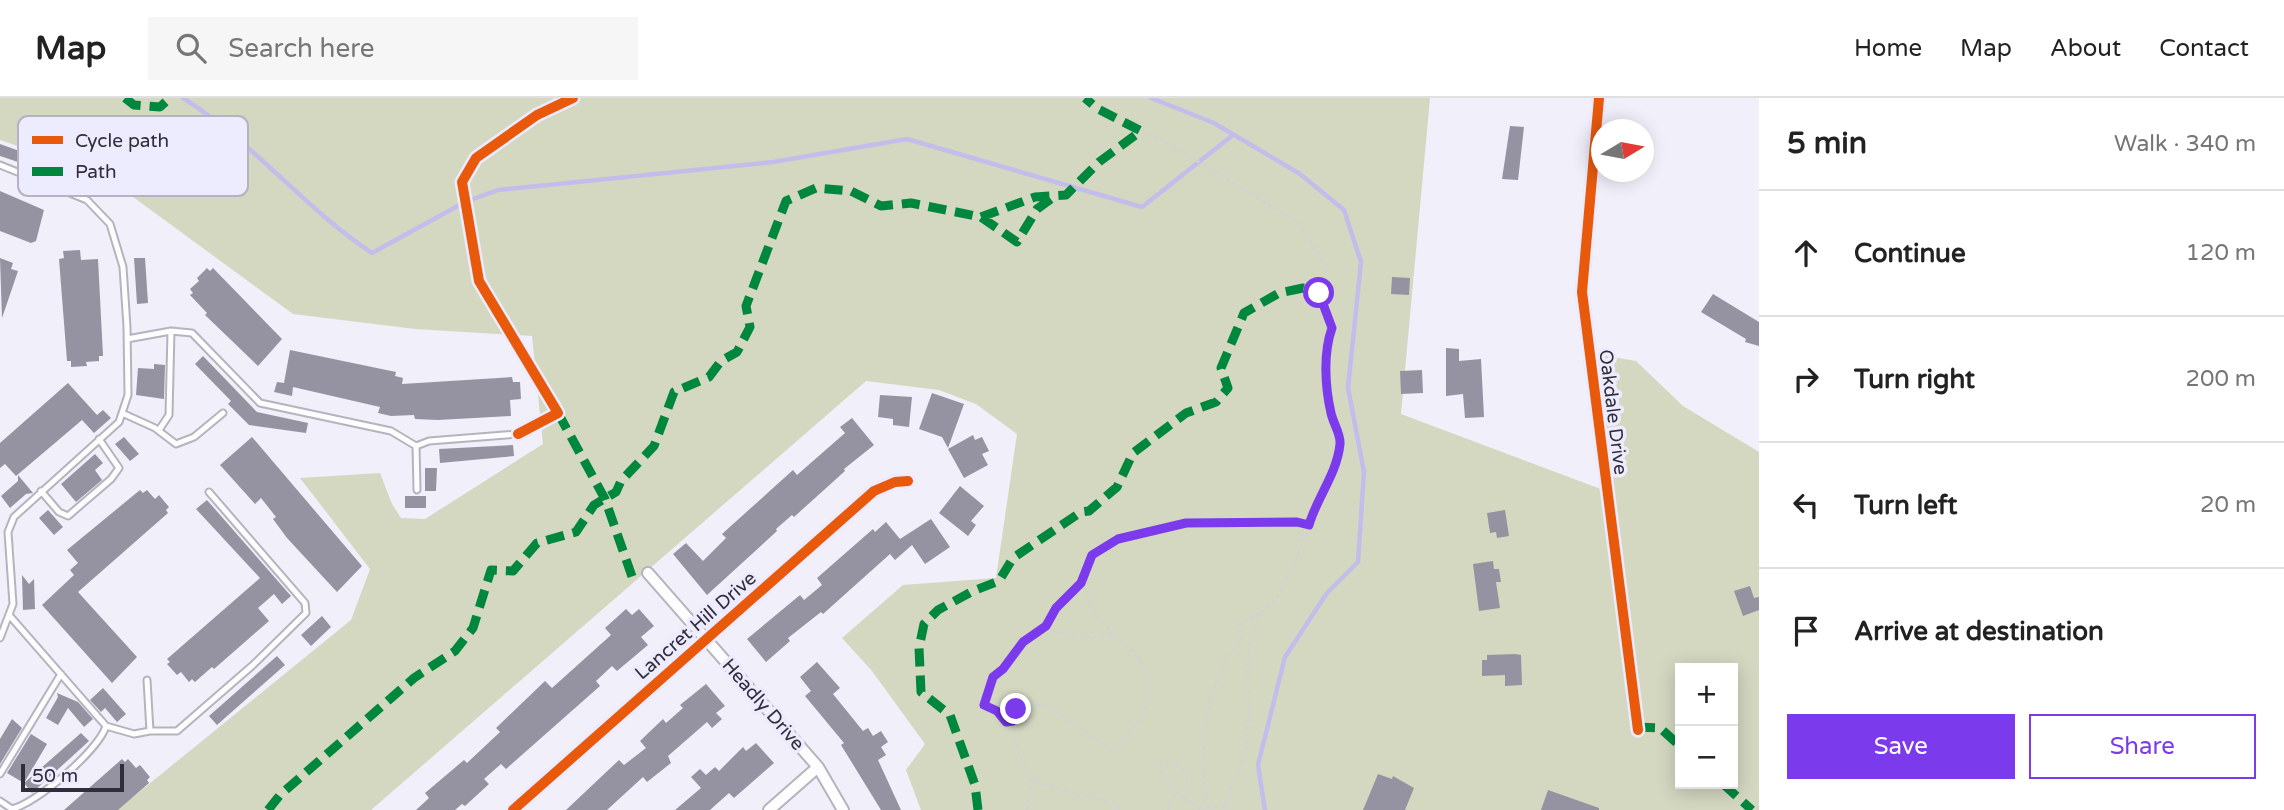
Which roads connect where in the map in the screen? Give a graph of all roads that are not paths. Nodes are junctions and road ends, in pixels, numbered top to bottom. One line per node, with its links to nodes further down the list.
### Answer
1 (1599, 98): 26 (street, Oakdale Drive)
2 (0, 165): 3 (lane)
3 (18, 172)
4 (77, 196): 6 (lane)
5 (171, 331): 6 (lane); 9 (lane); 12 (lane)
6 (127, 339): 8 (lane)
7 (223, 413): 9 (lane)
8 (122, 414): 9 (lane); 11 (lane)
9 (159, 430)
10 (518, 434): 12 (lane)
11 (99, 439): 15 (lane); 15 (lane)
12 (416, 446): 14 (lane)
13 (908, 481): 22 (street, Lancret Hill Drive)
14 (417, 489)
15 (41, 491): 18 (lane)
16 (209, 492): 27 (lane)
17 (0, 528): 18 (lane)
18 (8, 532): 20 (lane)
19 (648, 573): 22 (street, Headly Drive)
20 (9, 615): 21 (lane); 23 (lane)
21 (0, 638)
22 (706, 638): 28 (street, Headly Drive); 31 (street, Lancret Hill Drive)
23 (61, 674): 25 (lane); 29 (lane)
24 (147, 680): 27 (lane)
25 (106, 726): 27 (lane); 30 (lane)
26 (1638, 730)
27 (150, 731)
28 (818, 767): 32 (street); 33 (street, Headly Drive)
29 (0, 774)
30 (0, 802)
31 (513, 810)
32 (769, 810)
33 (843, 810)

